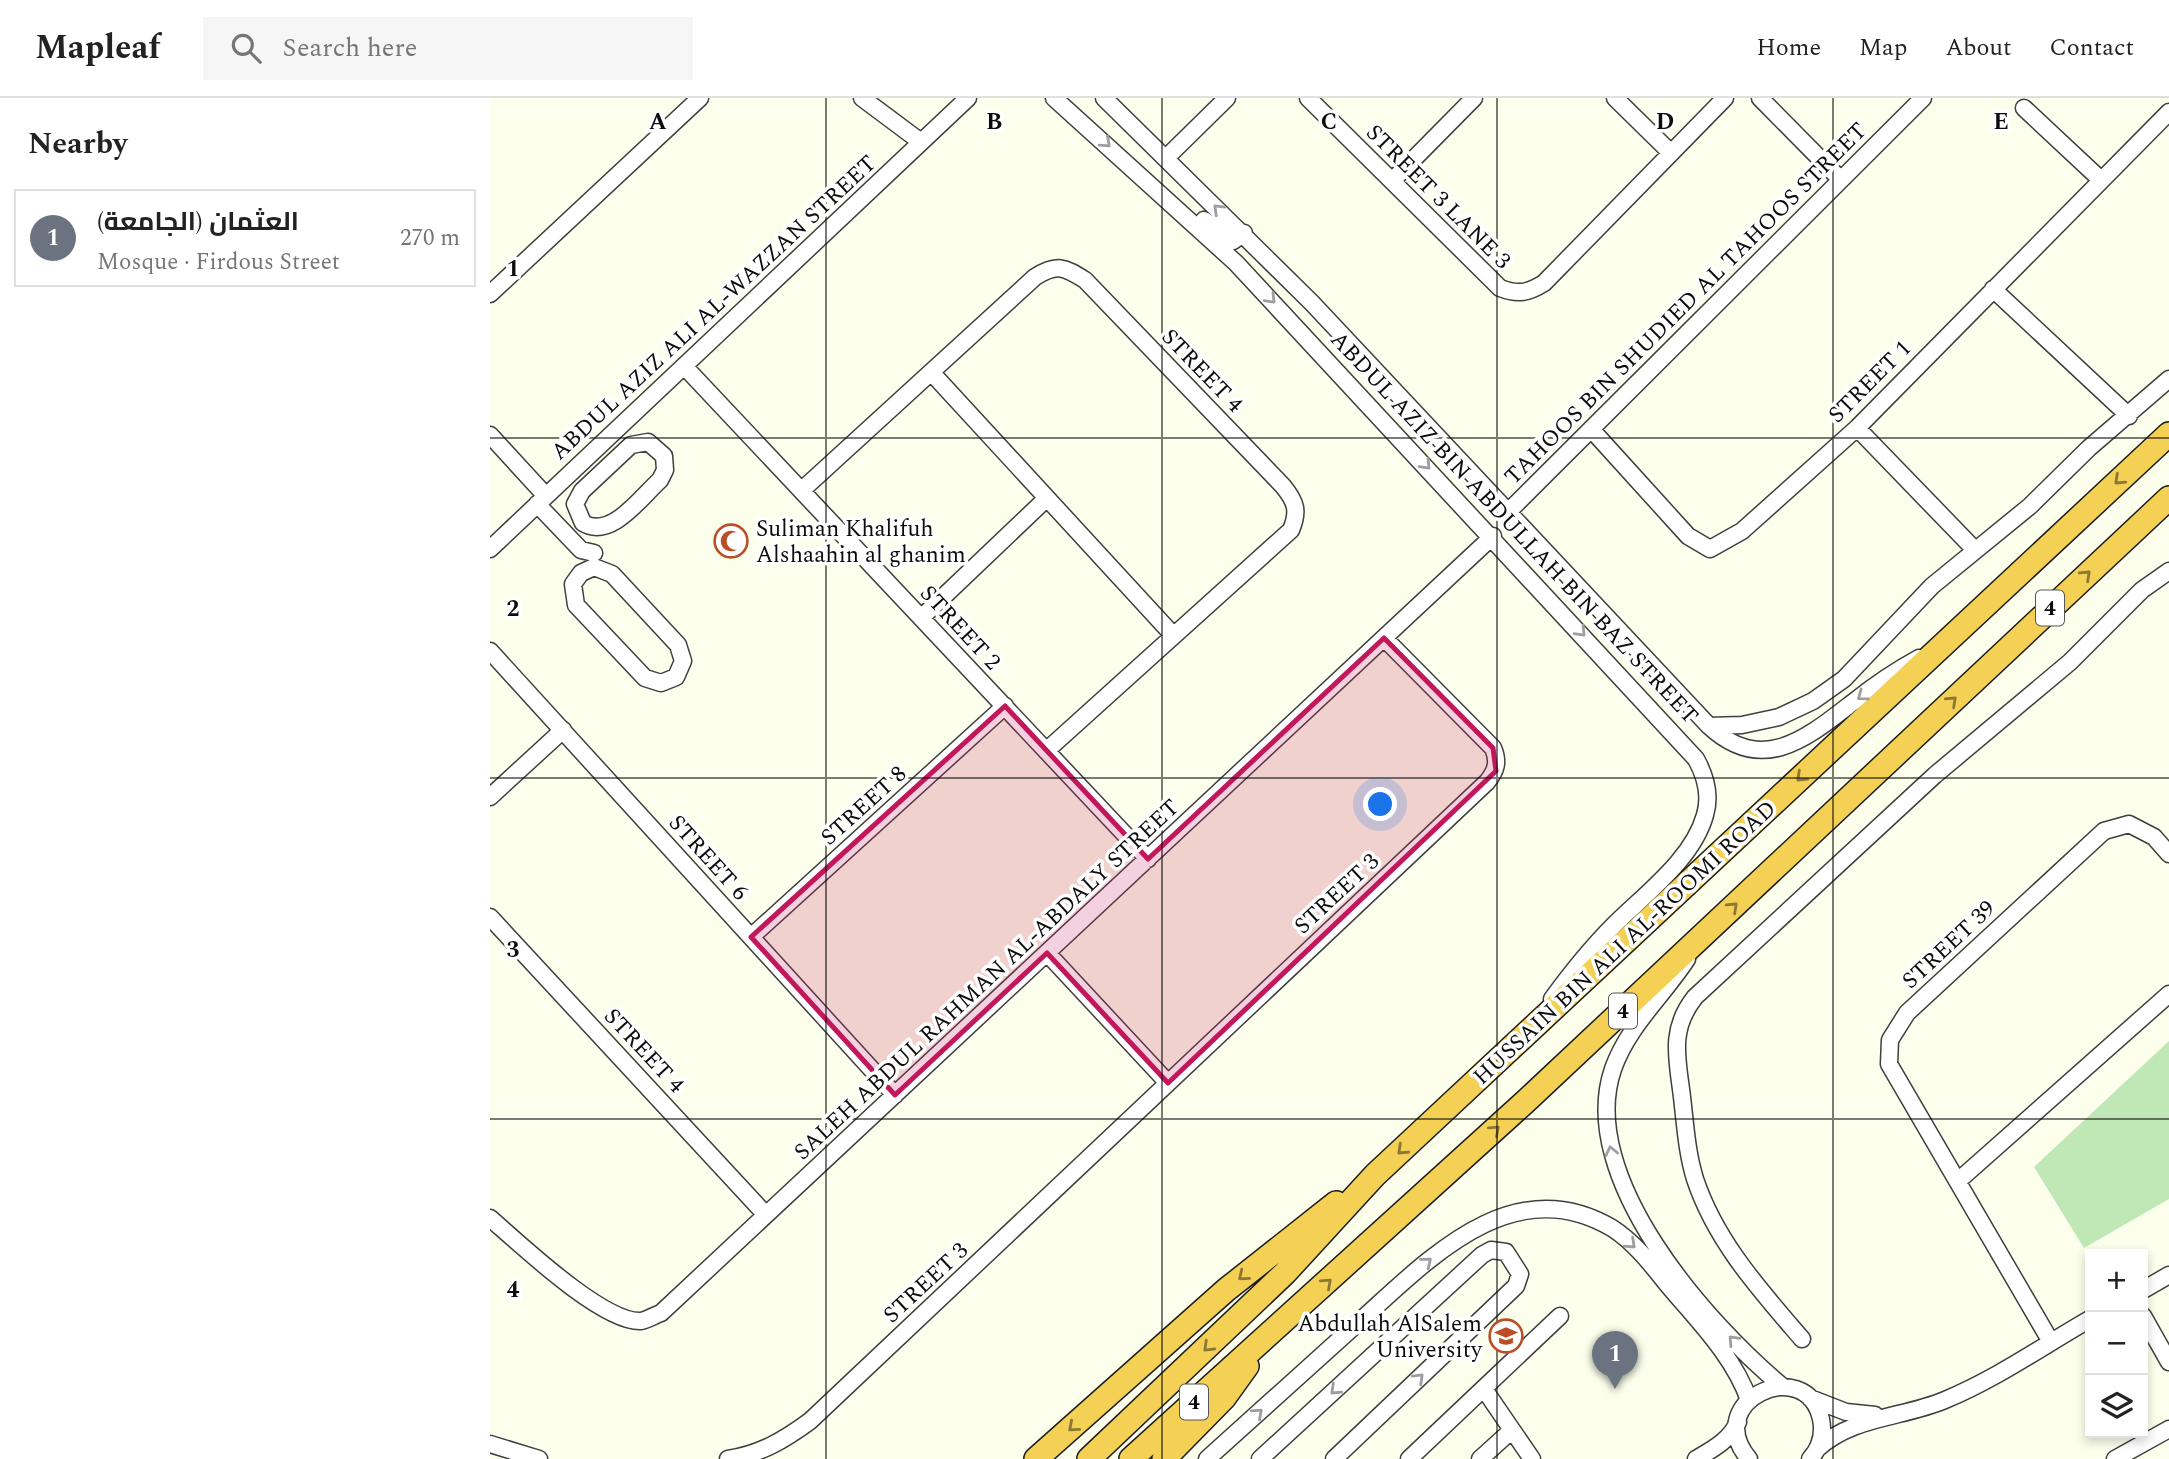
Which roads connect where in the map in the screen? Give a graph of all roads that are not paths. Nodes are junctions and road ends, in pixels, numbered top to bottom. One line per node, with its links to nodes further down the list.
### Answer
1 (700, 98): 25 (street)
2 (862, 98): 15 (street)
3 (968, 98): 15 (street, ABDUL AZIZ ALI AL-WAZZAN STREET)
4 (1054, 98): 21 (street, ABDUL AZIZ BIN ABDULLAH BIN BAZ STREET, one-way to 21)
5 (1104, 98): 17 (street, ABDUL AZIZ BIN ABDULLAH BIN BAZ STREET)
6 (1227, 98): 17 (street)
7 (1308, 98): 20 (street, STREET 3 LANE 3)
8 (1474, 98): 20 (street)
9 (1615, 98): 16 (street)
10 (1725, 98): 16 (street, STREET 3 LANE 3)
11 (1760, 98): 18 (street)
12 (1923, 98): 18 (street, TAHOOS BIN SHUDIED AL TAHOOS STREET)
13 (2024, 108): 19 (street)
14 (2169, 112): 19 (street, STREET 1)
15 (922, 142): 27 (street, ABDUL AZIZ ALI AL-WAZZAN STREET)
16 (1670, 152): 20 (street, STREET 3 LANE 3)
17 (1166, 158): 22 (street, ABDUL AZIZ BIN ABDULLAH BIN BAZ STREET, one-way to 17)
18 (1841, 180): 33 (street, TAHOOS BIN SHUDIED AL TAHOOS STREET)
19 (2101, 180): 24 (street, STREET 1)
20 (1391, 181)
21 (1153, 186): 22 (street); 23 (street, ABDUL AZIZ BIN ABDULLAH BIN BAZ STREET)
22 (1244, 233): 26 (street, ABDUL AZIZ BIN ABDULLAH BIN BAZ STREET)
23 (1236, 263): 26 (street); 43 (street, ABDUL AZIZ BIN ABDULLAH BIN BAZ STREET, one-way to 43)
24 (1993, 289): 30 (street); 32 (street, STREET 1)
25 (490, 294)
26 (1312, 303): 41 (street, ABDUL AZIZ BIN ABDULLAH BIN BAZ STREET)
27 (684, 366): 31 (street, ABDUL AZIZ ALI AL-WAZZAN STREET); 37 (street, STREET 2)
28 (931, 372): 37 (street, STREET 4); 38 (street); 49 (street, STREET 4)
29 (2169, 380): 30 (street)
30 (2129, 416): 45 (street)
31 (629, 417): 36 (street); 40 (street, ABDUL AZIZ ALI AL-WAZZAN STREET)
32 (1857, 428): 33 (street, STREET 1); 45 (street)
33 (1591, 429): 41 (street, TAHOOS BIN SHUDIED AL TAHOOS STREET)
34 (2169, 434): 51 (highway, HUSSAIN BIN ALI AL-ROOMI ROAD / 4, one-way to 51)
35 (490, 435): 40 (street)
36 (655, 445): 42 (street); 42 (street)
37 (802, 490): 48 (street, STREET 2)
38 (1047, 498): 48 (street); 49 (street)
39 (2169, 498): 62 (highway, 4, one-way to 39)
40 (542, 500): 44 (street, ABDUL AZIZ ALI AL-WAZZAN STREET); 46 (street)
41 (1509, 510): 54 (street, ABDUL AZIZ BIN ABDULLAH BIN BAZ STREET)
42 (596, 528): 46 (street)
43 (1493, 536): 50 (street, SALEH ABDUL RAHMAN AL-ABDALY STREET); 65 (street, ABDUL AZIZ BIN ABDULLAH BIN BAZ STREET, one-way to 65)
44 (490, 549)
45 (1975, 550): 54 (street)
46 (594, 560): 46 (street)
47 (2169, 572): 77 (street)
48 (921, 618): 53 (street, STREET 2)
49 (1172, 634): 56 (street, STREET 4)
50 (1384, 638): 59 (street, SALEH ABDUL RAHMAN AL-ABDALY STREET); 66 (street, STREET 3)
51 (1940, 646): 54 (street, ABDUL AZIZ BIN ABDULLAH BIN BAZ STREET, one-way to 54); 65 (highway, HUSSAIN BIN ALI AL-ROOMI ROAD / 4, one-way to 65)
52 (490, 651): 55 (street, STREET 6)
53 (1005, 706): 56 (street, STREET 2); 61 (street, STREET 8)
54 (1709, 726)
55 (562, 730): 57 (street); 61 (street, STREET 6)
56 (1046, 751): 59 (street, STREET 2)
57 (490, 797)
58 (2169, 854): 69 (street, STREET 39)
59 (1148, 859): 63 (street, SALEH ABDUL RAHMAN AL-ABDALY STREET)
60 (490, 917): 70 (street, STREET 4)
61 (751, 937): 67 (street, STREET 6)
62 (1701, 938): 79 (highway, 4, one-way to 62); 81 (street, one-way to 62)
63 (1047, 953): 66 (street); 67 (street, SALEH ABDUL RAHMAN AL-ABDALY STREET)
64 (2169, 994): 69 (street)
65 (1532, 1028): 68 (highway, HUSSAIN BIN ALI AL-ROOMI ROAD / 4, one-way to 68)
66 (1168, 1083): 92 (street, STREET 3)
67 (895, 1095): 70 (street, SALEH ABDUL RAHMAN AL-ABDALY STREET)
68 (1375, 1175): 93 (highway, one-way to 93); 94 (highway, HUSSAIN BIN ALI AL-ROOMI ROAD / 4, one-way to 94)
69 (1958, 1181): 78 (street, STREET 39)
70 (766, 1215): 71 (street, SALEH ABDUL RAHMAN AL-ABDALY STREET)
71 (490, 1218)
72 (2169, 1275): 73 (street)
73 (2148, 1287)
74 (1560, 1316): 82 (street)
75 (2085, 1322): 78 (street)
76 (2148, 1325): 80 (street)
77 (1802, 1339)
78 (2051, 1342): 85 (street)
79 (1258, 1344): 95 (highway, 4); 96 (highway)
80 (2169, 1362)
81 (1783, 1387): 83 (street); 84 (street)
82 (1483, 1389): 88 (street); 100 (street)
83 (1808, 1397): 85 (street); 90 (street)
84 (1749, 1400): 86 (street); 97 (street, one-way to 84)
85 (1888, 1415): 90 (street)
86 (1738, 1422): 103 (street); 104 (street)
87 (2169, 1429): 105 (street)
88 (1512, 1430): 101 (street); 102 (street)
89 (490, 1444): 91 (street)
90 (1813, 1456)
91 (540, 1459)
92 (728, 1459)
93 (1035, 1459)
94 (1089, 1459)
95 (1131, 1459)
96 (1164, 1459)
97 (1207, 1459)
98 (1260, 1459): 99 (street, one-way to 98)
99 (1334, 1459)
100 (1409, 1459)
101 (1480, 1459)
102 (1532, 1459)
103 (1696, 1459)
104 (1749, 1459)
105 (2115, 1459)

